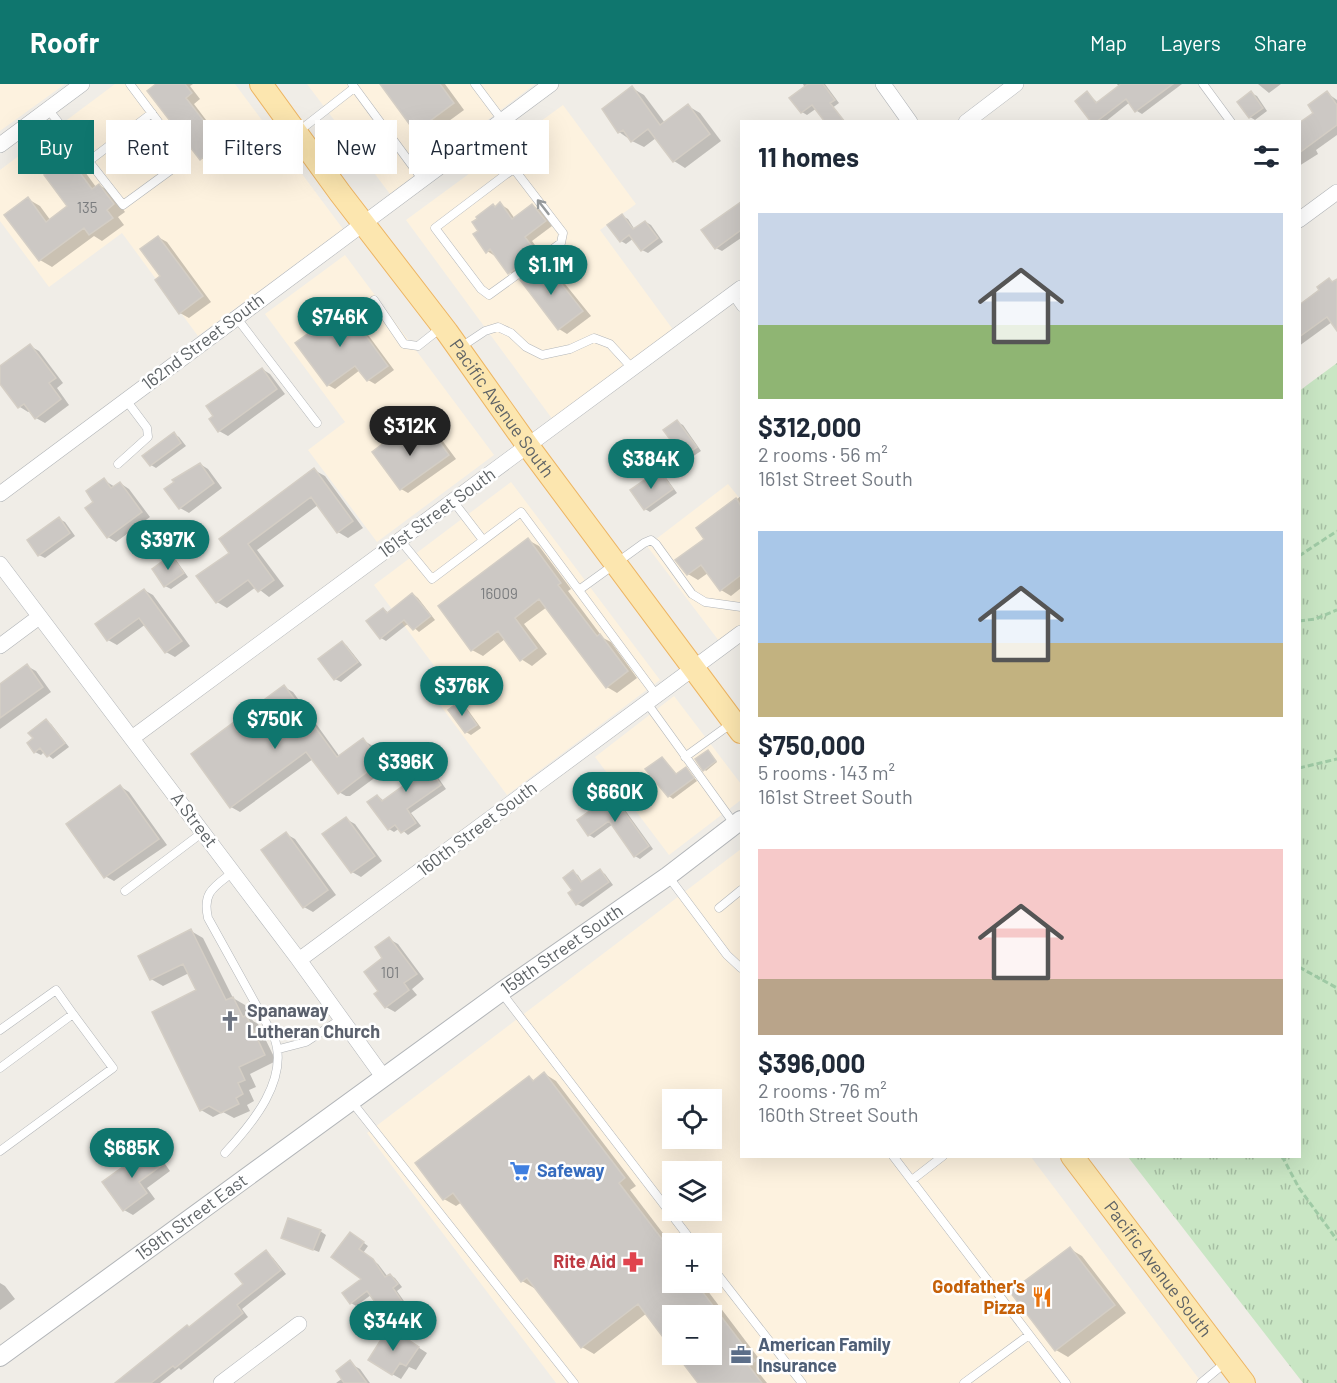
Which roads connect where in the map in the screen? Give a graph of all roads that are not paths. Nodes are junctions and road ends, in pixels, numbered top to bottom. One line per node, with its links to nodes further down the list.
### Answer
1 (82, 84): 10 (street)
2 (130, 84): 11 (lane)
3 (261, 84): 13 (main road, Pacific Avenue South)
4 (475, 84): 14 (lane)
5 (551, 84): 14 (street, 162nd Street South)
6 (882, 84): 15 (street)
7 (1016, 84): 16 (street)
8 (1203, 84): 17 (lane)
9 (353, 86): 18 (lane); 25 (lane)
10 (48, 109): 12 (lane); 20 (street)
11 (152, 113): 21 (lane); 22 (lane)
12 (57, 120)
13 (287, 120)
14 (502, 120)
15 (909, 120)
16 (969, 120)
17 (1230, 120)
18 (303, 127)
19 (303, 142): 28 (main road, Pacific Avenue South)
20 (0, 145)
21 (94, 157)
22 (94, 167)
23 (429, 174): 25 (street, 162nd Street South)
24 (505, 175): 24 (lane, one-way to 24)
25 (422, 179): 28 (street, 162nd Street South)
26 (1337, 192): 27 (street)
27 (1301, 216)
28 (363, 223): 31 (street, 162nd Street South); 32 (main road, Pacific Avenue South)
29 (738, 296): 34 (street, 161st Street South)
30 (374, 300): 32 (lane)
31 (237, 317): 35 (street, 162nd Street South); 36 (lane)
32 (443, 326): 33 (main road, Pacific Avenue South)
33 (459, 348): 34 (lane); 37 (main road, Pacific Avenue South)
34 (632, 369): 37 (street, 161st Street South)
35 (126, 400): 38 (lane); 39 (street, 162nd Street South)
36 (317, 423)
37 (528, 446): 40 (street, 161st Street South); 43 (main road, Pacific Avenue South)
38 (118, 464)
39 (0, 494)
40 (453, 501): 41 (street, 161st Street South); 42 (lane)
41 (400, 540): 42 (lane); 53 (street, 161st Street South)
42 (483, 540): 45 (lane)
43 (616, 563): 45 (lane); 46 (lane); 50 (main road, Pacific Avenue South)
44 (0, 564): 47 (street, A Street)
45 (579, 590): 51 (lane)
46 (740, 607)
47 (39, 617): 49 (street); 53 (street, A Street)
48 (740, 634): 50 (street, 160th Street South)
49 (0, 646)
50 (693, 669): 51 (street, 160th Street South); 52 (main road, Pacific Avenue South)
51 (652, 699): 54 (lane); 62 (street, 160th Street South)
52 (737, 727): 54 (lane)
53 (132, 738): 56 (street, A Street)
54 (686, 757): 55 (lane)
55 (738, 822): 58 (street, 159th Street South)
56 (203, 832): 57 (street, A Street); 59 (lane)
57 (233, 872): 62 (street, A Street); 68 (lane)
58 (668, 876): 63 (lane); 64 (street, 159th Street South)
59 (124, 891)
60 (740, 891): 61 (lane)
61 (719, 908)
62 (299, 960): 66 (street, A Street)
63 (740, 967)
64 (501, 992): 70 (street, 159th Street South); 78 (lane)
65 (73, 1014): 67 (lane); 69 (lane); 72 (lane)
66 (341, 1019): 68 (lane); 70 (street, A Street)
67 (0, 1030)
68 (279, 1049): 73 (lane)
69 (0, 1068)
70 (384, 1078): 71 (street, 159th Street East)
71 (352, 1101): 82 (street, 159th Street East); 85 (lane)
72 (1, 1149)
73 (225, 1153)
74 (895, 1158): 77 (lane)
75 (940, 1158): 77 (lane)
76 (1074, 1158): 83 (main road, Pacific Avenue South)
77 (912, 1180): 81 (lane)
78 (686, 1233)
79 (722, 1280): 86 (lane)
80 (299, 1324): 84 (street)
81 (1029, 1335): 87 (lane); 88 (lane)
82 (0, 1357)
83 (1228, 1362): 89 (lane); 90 (main road, Pacific Avenue South)
84 (220, 1383)
85 (574, 1383)
86 (802, 1383)
87 (964, 1383)
88 (1066, 1383)
89 (1201, 1383)
90 (1244, 1383)

